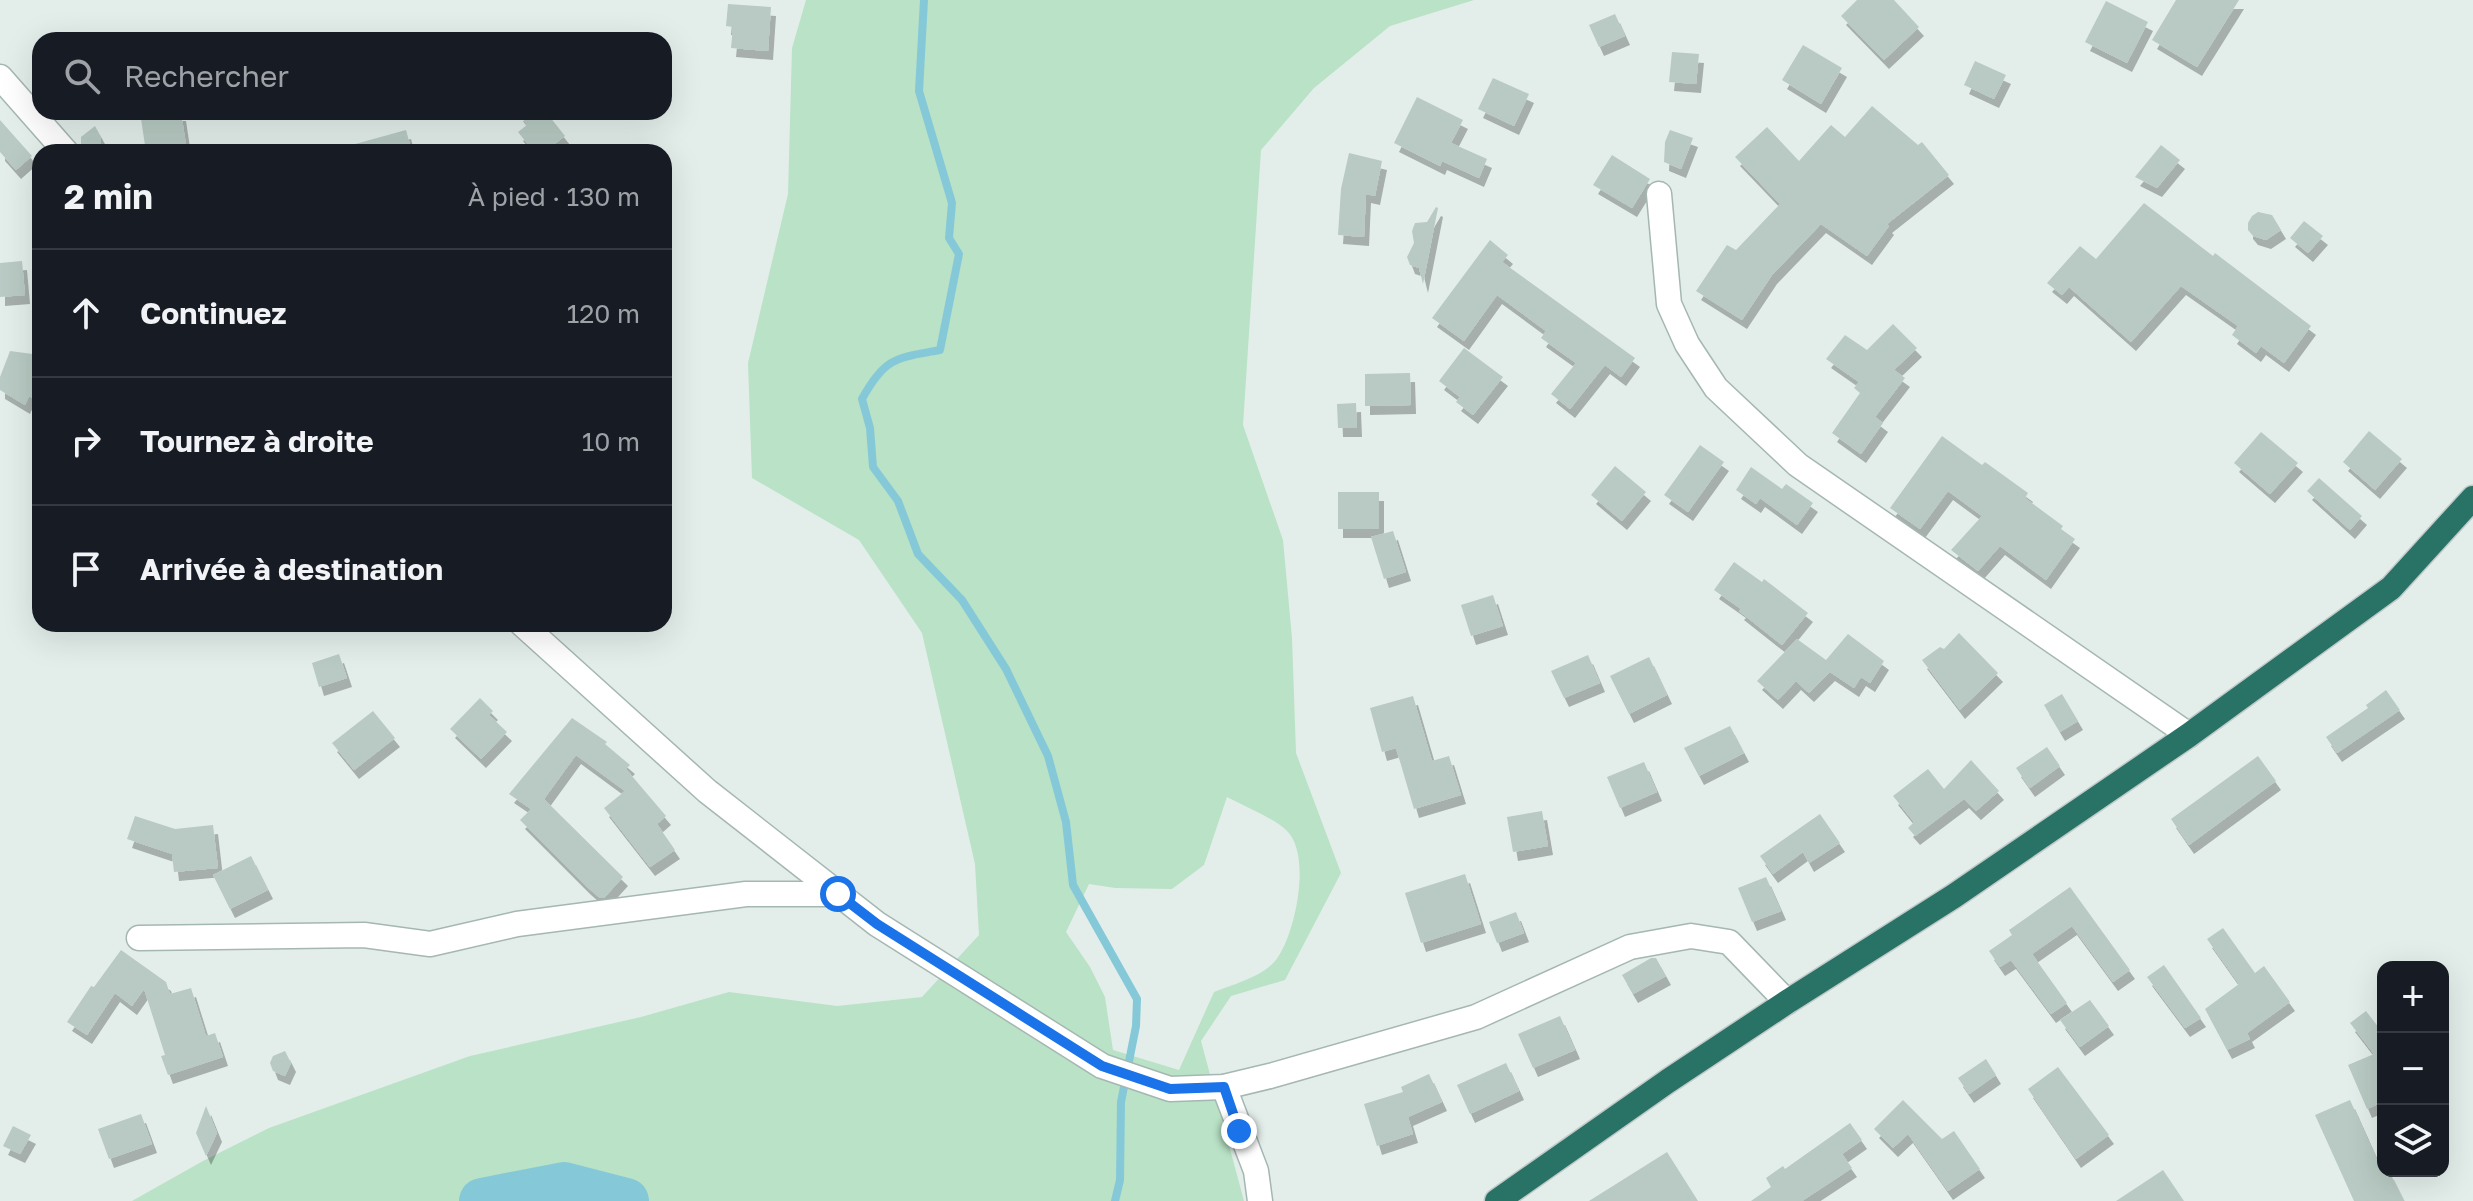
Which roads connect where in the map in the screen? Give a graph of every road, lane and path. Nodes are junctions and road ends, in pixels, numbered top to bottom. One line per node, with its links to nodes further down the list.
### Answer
1 (0, 77): 2 (street)
2 (32, 113)
3 (38, 120): 4 (street)
4 (59, 144)
5 (1659, 194): 8 (street)
6 (2473, 498): 8 (highway)
7 (531, 632): 9 (street)
8 (2189, 735): 11 (highway)
9 (838, 894): 10 (street); 12 (street)
10 (139, 938)
11 (1787, 1002): 12 (street); 14 (highway)
12 (1224, 1087): 13 (street)
13 (1260, 1201)
14 (1497, 1201)

